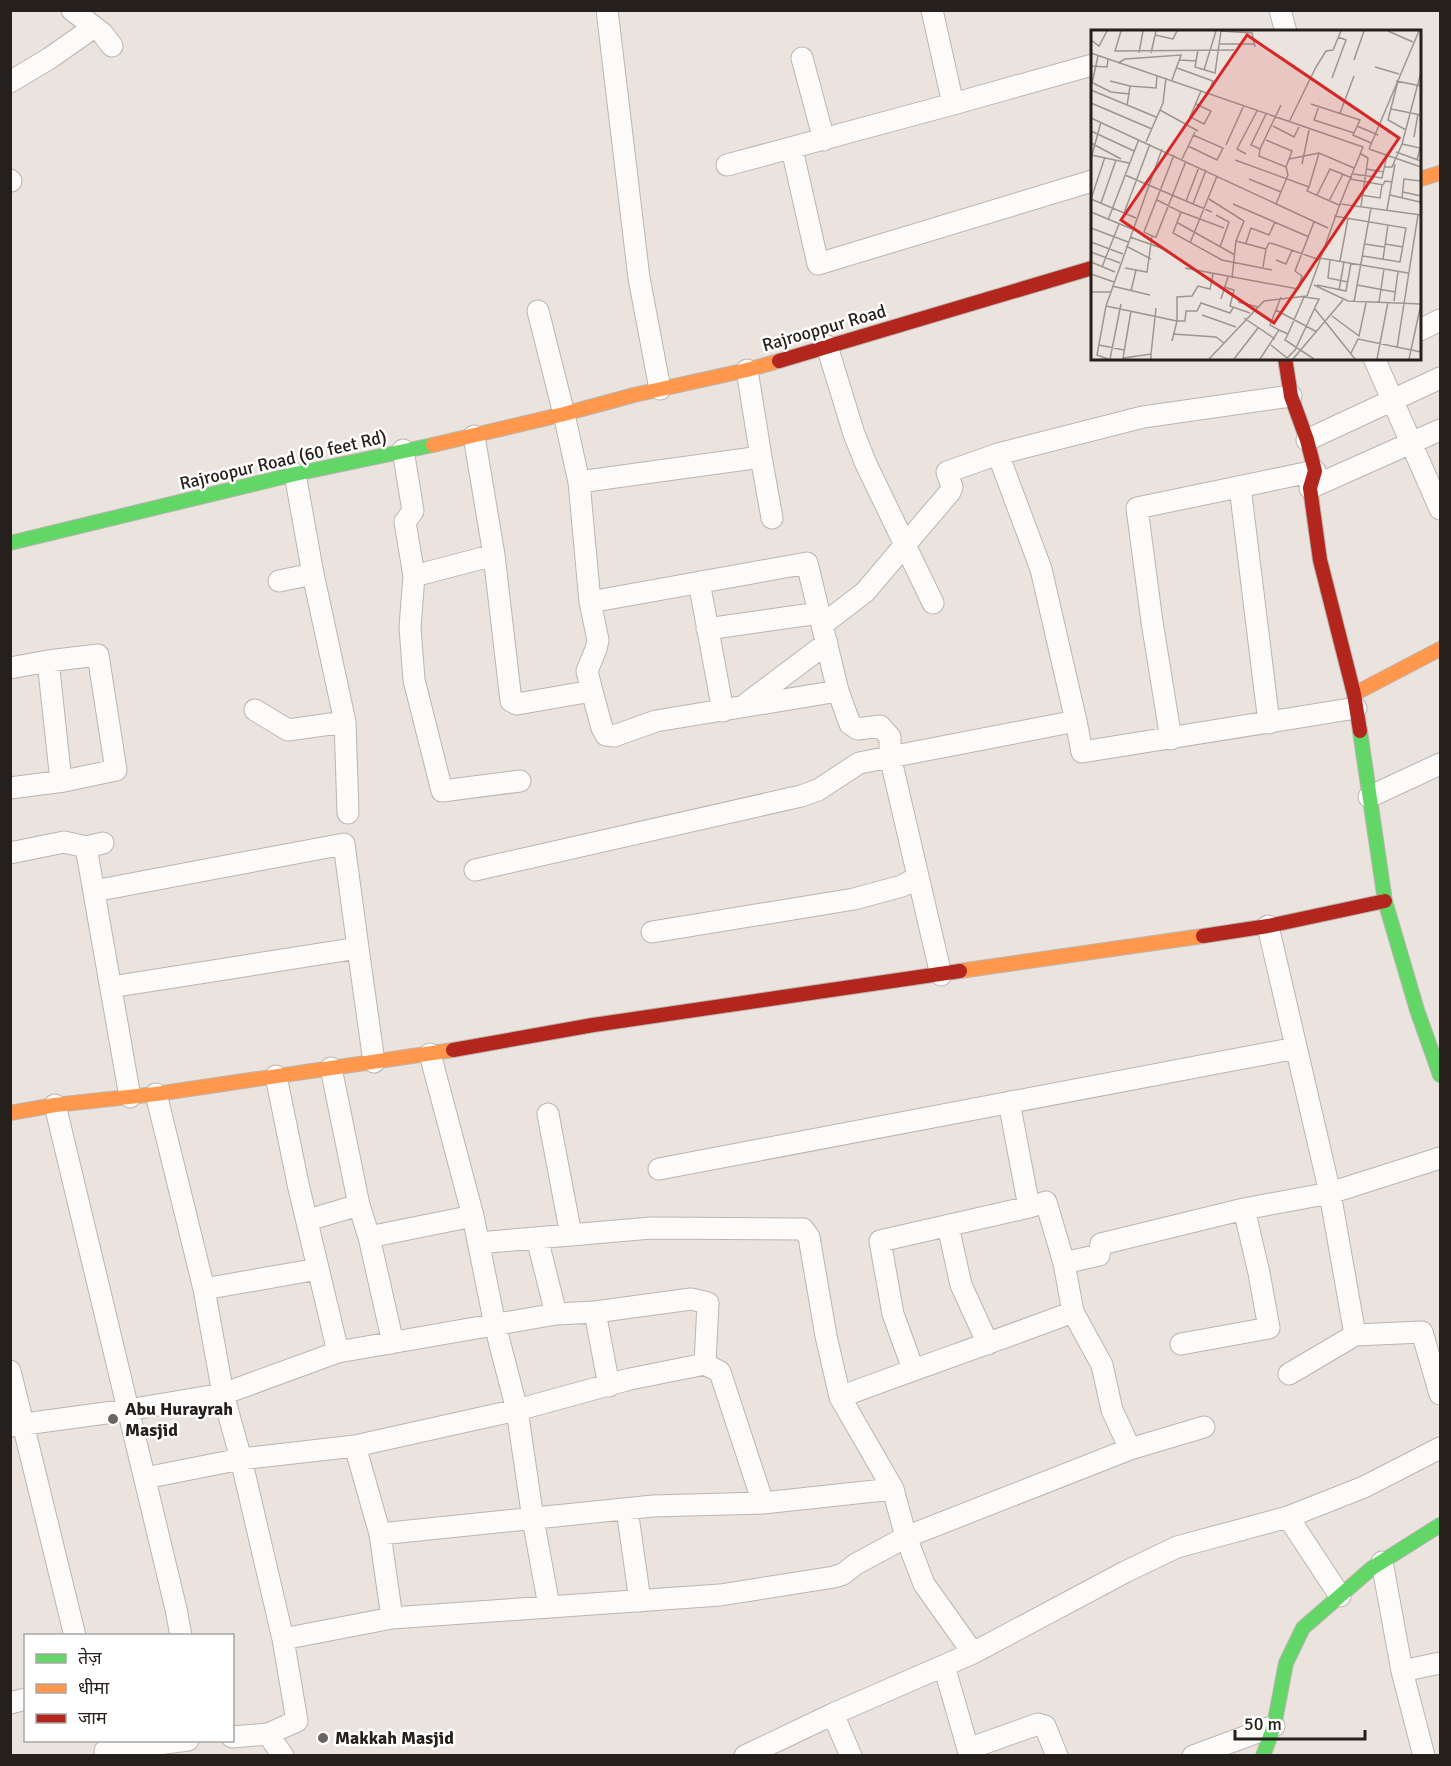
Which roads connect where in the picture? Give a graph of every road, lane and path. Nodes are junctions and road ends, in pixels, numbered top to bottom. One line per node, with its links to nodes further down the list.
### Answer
1 (72, 10): 5 (street)
2 (608, 10): 27 (street)
3 (932, 10): 11 (street)
4 (1280, 10): 6 (street)
5 (94, 27): 7 (street); 10 (street)
6 (1285, 30)
7 (112, 46)
8 (802, 58): 12 (street)
9 (1091, 65): 11 (street)
10 (10, 82)
11 (953, 105): 12 (street)
12 (824, 140): 13 (street)
13 (792, 149): 14 (street); 17 (street)
14 (727, 165)
15 (1440, 173): 16 (street)
16 (1421, 178)
17 (1091, 182)
18 (1091, 268): 22 (street, Rajrooppur Road)
19 (538, 311): 30 (street)
20 (1440, 320): 21 (street)
21 (1421, 329)
22 (826, 346): 25 (street, Rajrooppur Road); 45 (street)
23 (1285, 360): 28 (street)
24 (1375, 360): 29 (street)
25 (747, 370): 27 (street, Rajrooppur Road); 37 (street)
26 (1440, 378): 29 (street)
27 (660, 389): 30 (street, Rajrooppur Road)
28 (1291, 396): 33 (street); 36 (street)
29 (1392, 401): 33 (street); 34 (street)
30 (564, 414): 32 (street, Rajroopur Road (60 feet Rd)); 40 (street)
31 (1440, 430): 34 (street)
32 (474, 436): 35 (street, Rajroopur Road (60 feet Rd)); 46 (street)
33 (1307, 440): 39 (street)
34 (1411, 443): 39 (street); 42 (street)
35 (403, 450): 38 (street, Rajroopur Road (60 feet Rd)); 48 (street)
36 (998, 454): 45 (street); 63 (street)
37 (761, 457): 40 (street); 43 (street)
38 (295, 474): 44 (street, Rajroopur Road (60 feet Rd)); 47 (street)
39 (1313, 479): 41 (street); 60 (street)
40 (579, 482): 51 (street)
41 (1240, 487): 65 (street); 66 (street)
42 (1440, 509)
43 (772, 518)
44 (10, 543)
45 (905, 545): 52 (street); 53 (street)
46 (494, 555): 48 (street); 58 (street)
47 (313, 574): 49 (street); 64 (street)
48 (414, 576): 70 (street)
49 (279, 581)
50 (699, 582): 51 (street); 53 (street); 54 (street)
51 (590, 602): 58 (street)
52 (933, 603)
53 (823, 627): 54 (street); 59 (street); 61 (street)
54 (707, 629): 61 (street)
55 (1440, 649): 60 (street)
56 (48, 661): 57 (street); 69 (street); 69 (street)
57 (10, 668)
58 (592, 691): 61 (street)
59 (838, 691): 61 (street); 67 (street)
60 (1355, 701): 65 (street); 72 (street)
61 (732, 709)
62 (255, 710): 64 (street)
63 (1076, 721): 66 (street); 67 (street)
64 (345, 722): 73 (street)
65 (1269, 723): 66 (street)
66 (1170, 739)
67 (890, 756): 75 (street); 76 (street)
68 (1440, 764): 72 (street)
69 (64, 781): 71 (street)
70 (520, 781)
71 (10, 788)
72 (1368, 797): 78 (street)
73 (348, 813)
74 (10, 853): 77 (street)
75 (475, 870)
76 (918, 877): 80 (street); 82 (street)
77 (94, 891): 81 (street); 83 (street)
78 (1385, 901): 79 (street); 88 (street)
79 (1268, 926): 82 (street); 84 (street)
80 (652, 932)
81 (358, 948): 83 (street); 86 (street)
82 (940, 975): 85 (street)
83 (111, 987): 91 (street)
84 (1296, 1048): 92 (street); 98 (street)
85 (430, 1054): 86 (street); 102 (street)
86 (375, 1062): 87 (street)
87 (332, 1068): 89 (street); 99 (street)
88 (1440, 1075)
89 (276, 1076): 90 (street); 103 (street)
90 (156, 1094): 91 (street); 111 (street)
91 (130, 1097): 93 (street)
92 (1009, 1102): 97 (street); 100 (street)
93 (55, 1106): 94 (street); 129 (street)
94 (10, 1113)
95 (548, 1114): 105 (street)
96 (1440, 1158): 98 (street)
97 (658, 1169)
98 (1330, 1193): 101 (street); 116 (street)
99 (359, 1205): 103 (street); 106 (street)
100 (1029, 1207): 104 (street); 109 (street)
101 (1244, 1209): 109 (street); 119 (street)
102 (473, 1216): 106 (street); 108 (street)
103 (308, 1220): 110 (street)
104 (948, 1226): 118 (street); 122 (street)
105 (571, 1234): 107 (street); 128 (street)
106 (369, 1237): 117 (street)
107 (537, 1238): 108 (street); 114 (street)
108 (478, 1243): 115 (street)
109 (1064, 1263): 113 (street)
110 (318, 1269): 111 (street); 120 (street)
111 (204, 1289): 126 (street)
112 (595, 1312): 114 (street); 121 (street); 125 (street)
113 (1073, 1312): 118 (street); 135 (street)
114 (556, 1314): 115 (street)
115 (495, 1325): 117 (street); 130 (street)
116 (1355, 1335): 124 (street); 127 (street)
117 (393, 1343): 120 (street)
118 (988, 1344): 122 (street)
119 (1181, 1344)
120 (338, 1352): 126 (street)
121 (705, 1364): 125 (street); 139 (street)
122 (913, 1370): 128 (street)
123 (10, 1371): 131 (street)
124 (1289, 1374)
125 (609, 1386): 130 (street)
126 (223, 1394): 129 (street); 136 (street)
127 (1440, 1394)
128 (840, 1397): 138 (street)
129 (128, 1410): 131 (street); 137 (street)
130 (517, 1410): 133 (street); 142 (street)
131 (17, 1425): 151 (street)
132 (1204, 1427): 135 (street)
133 (355, 1446): 136 (street); 144 (street)
134 (1440, 1448): 141 (street)
135 (1130, 1449): 145 (street)
136 (241, 1459): 137 (street); 153 (street)
137 (145, 1478): 152 (street)
138 (893, 1489): 139 (street); 145 (street)
139 (763, 1503): 140 (street)
140 (627, 1509): 142 (street); 148 (street)
141 (1288, 1517): 147 (street); 154 (street)
142 (533, 1519): 144 (street); 149 (street)
143 (1440, 1525): 146 (street)
144 (380, 1534): 150 (street)
145 (906, 1537): 148 (street); 154 (street)
146 (1382, 1562): 147 (street); 157 (street)
147 (1340, 1596): 159 (street)
148 (640, 1601): 149 (street)
149 (549, 1606): 150 (street)
150 (392, 1618): 153 (street)
151 (75, 1634)
152 (181, 1634)
153 (283, 1639): 160 (street)
154 (973, 1653): 156 (street)
155 (1440, 1663): 157 (street)
156 (944, 1666): 158 (street); 164 (street)
157 (1402, 1671): 171 (street)
158 (833, 1714): 166 (street); 167 (street)
159 (1274, 1726): 169 (street); 170 (street)
160 (268, 1734): 161 (street); 165 (street)
161 (234, 1737)
162 (169, 1742): 163 (street)
163 (104, 1749)
164 (969, 1752): 168 (street)
165 (284, 1755)
166 (745, 1755)
167 (851, 1755)
168 (1057, 1755)
169 (1193, 1755)
170 (1263, 1755)
171 (1424, 1755)

